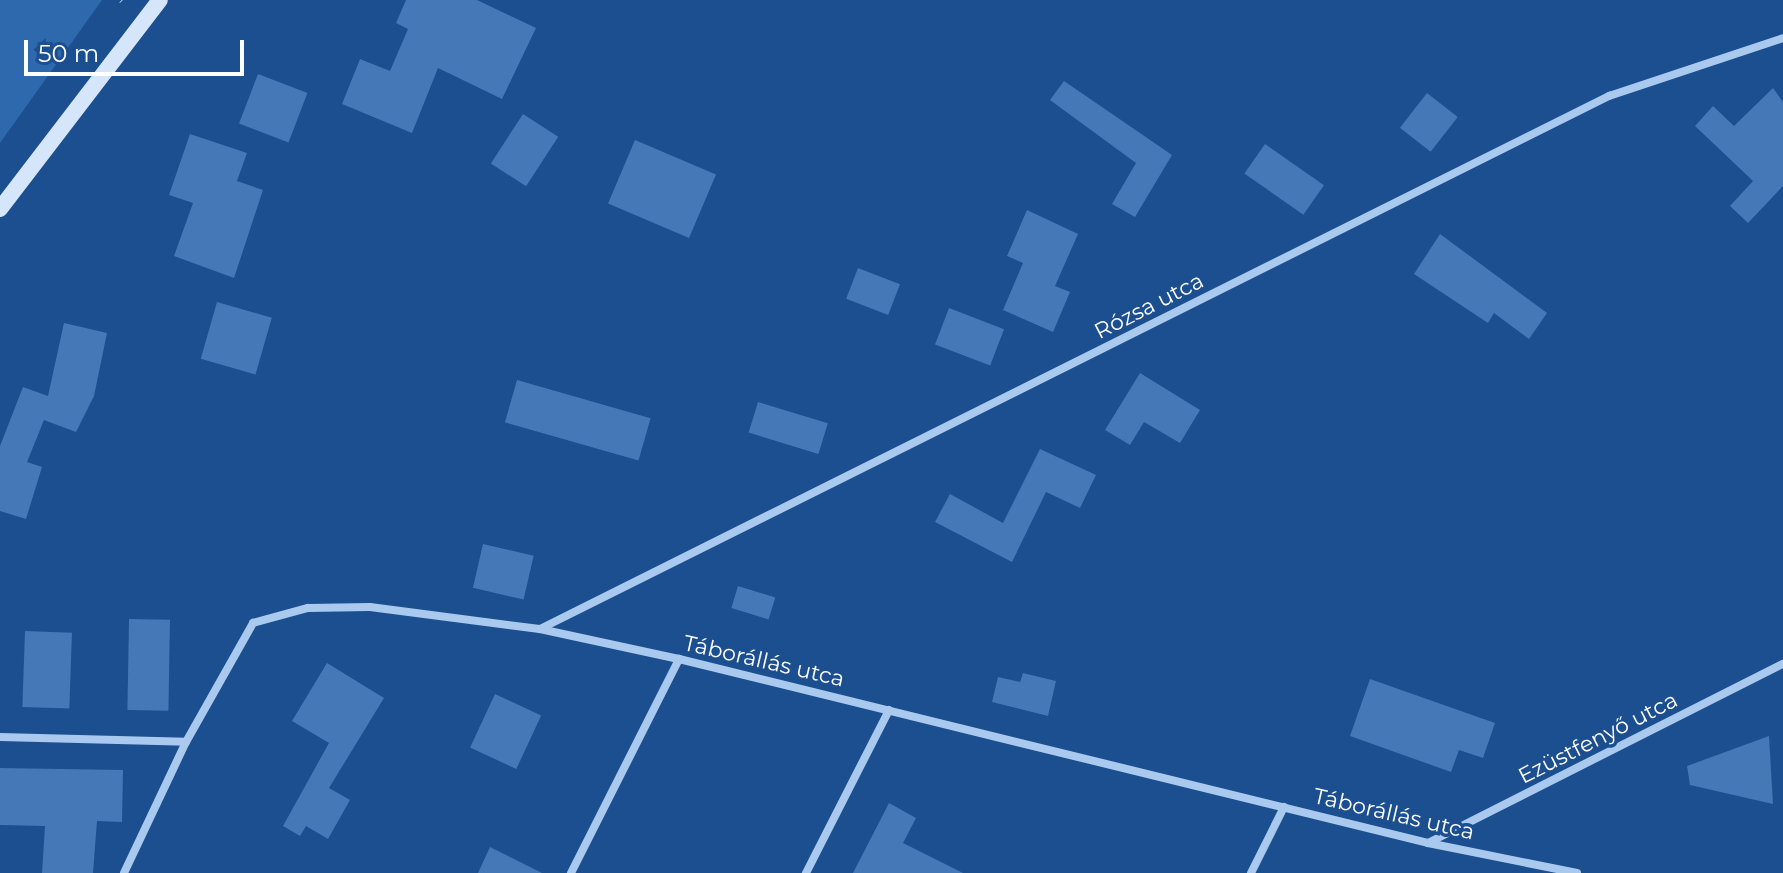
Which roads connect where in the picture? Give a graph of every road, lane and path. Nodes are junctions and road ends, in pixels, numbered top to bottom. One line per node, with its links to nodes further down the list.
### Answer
1 (160, 0): 3 (street)
2 (1783, 38): 4 (street, Rózsa utca)
3 (0, 209)
4 (540, 629): 5 (street, Táborállás utca); 9 (street, Táborállás utca)
5 (679, 659): 7 (street, Táborállás utca); 13 (street)
6 (1783, 664): 11 (street, Ezüstfenyő utca)
7 (889, 710): 10 (street, Táborállás utca); 14 (street)
8 (0, 737): 9 (street)
9 (186, 742): 12 (street, Táborállás utca)
10 (1284, 807): 11 (street, Táborállás utca); 15 (street)
11 (1428, 843): 16 (street, Táborállás utca)
12 (124, 873)
13 (571, 873)
14 (806, 873)
15 (1251, 873)
16 (1577, 873)

